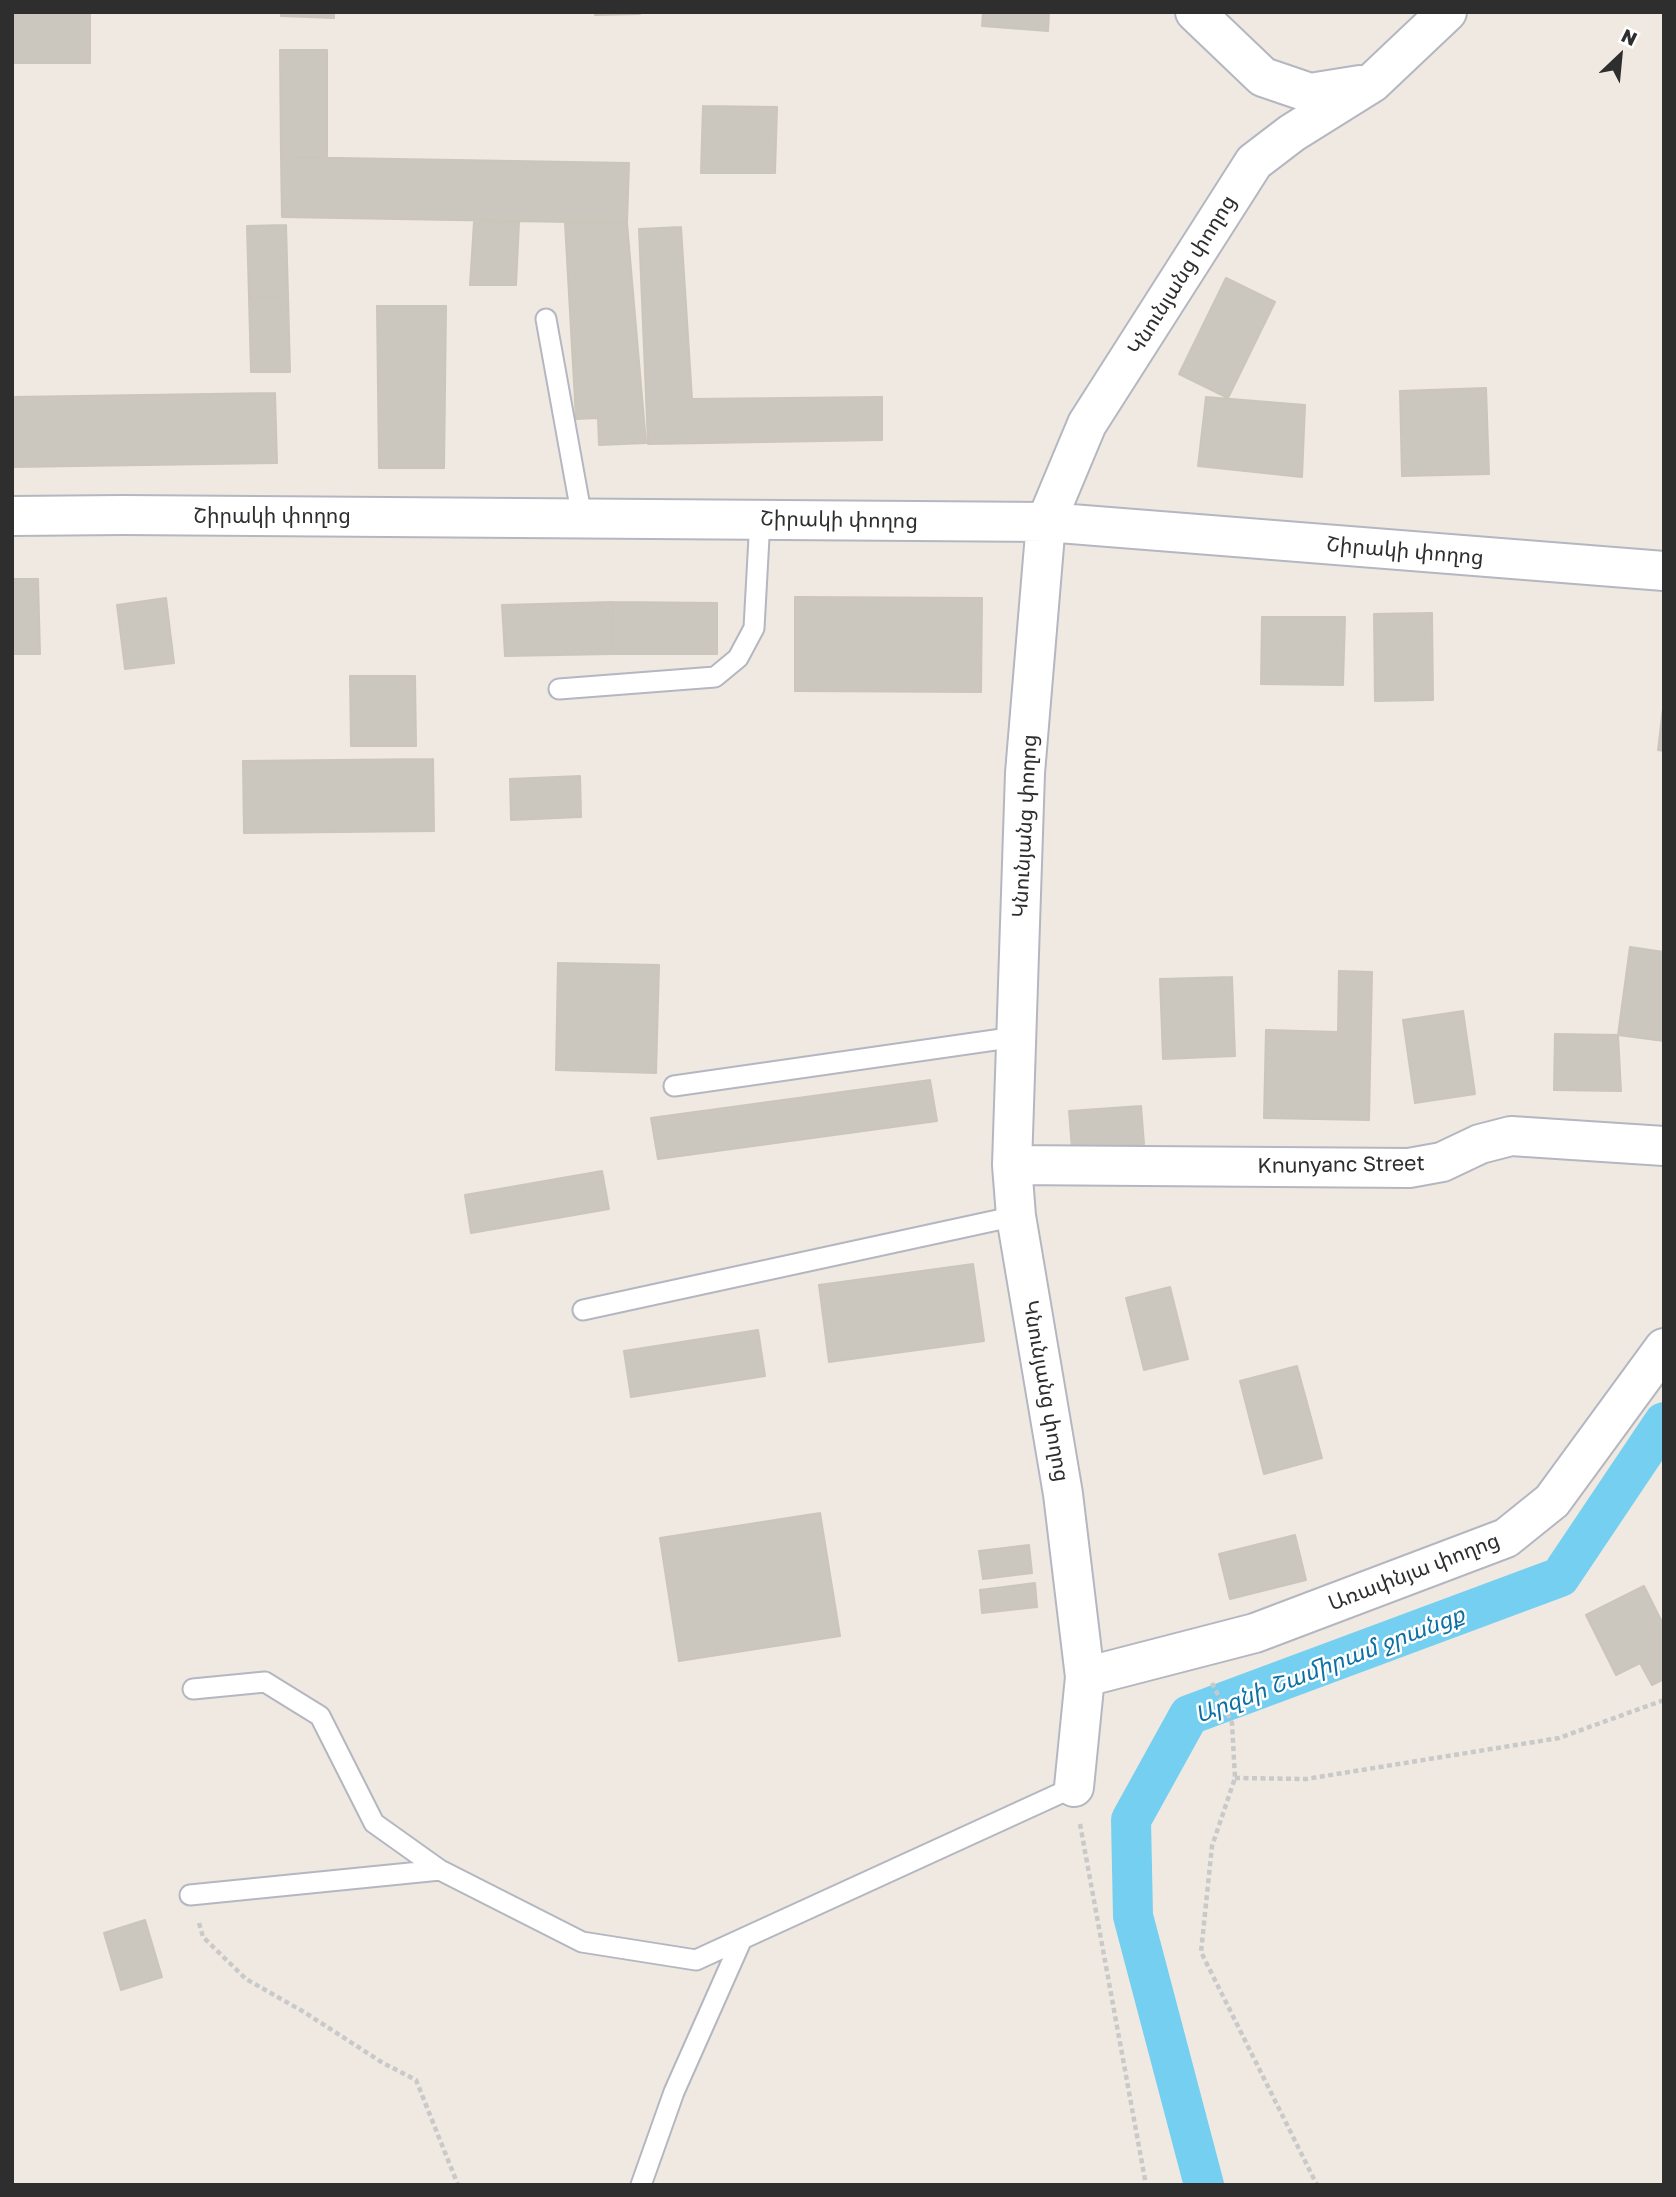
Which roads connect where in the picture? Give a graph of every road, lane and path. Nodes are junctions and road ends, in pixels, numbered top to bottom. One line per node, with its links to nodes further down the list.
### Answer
1 (1195, 12): 3 (street)
2 (1447, 12): 3 (street, Կնունյանց փողոց)
3 (1372, 83): 8 (street, Կնունյանց փողոց)
4 (546, 319): 6 (lane)
5 (12, 516): 6 (street, Շիրակի փողոց)
6 (582, 519): 7 (street, Շիրակի փողոց)
7 (760, 519): 8 (street, Շիրակի փողոց); 10 (lane)
8 (1046, 522): 9 (street, Շիրակի փողոց); 11 (street, Կնունյանց փողոց)
9 (1664, 571)
10 (559, 689)
11 (1016, 1037): 12 (lane); 14 (street, Կնունյանց փողոց)
12 (674, 1086)
13 (1664, 1146): 14 (street, Knunyanc Street)
14 (1012, 1165): 15 (street, Կնունյանց փողոց)
15 (1016, 1216): 16 (lane); 18 (street, Կնունյանց փողոց)
16 (583, 1310)
17 (1664, 1348): 18 (street, Առափնյա փողոց)
18 (1086, 1678): 23 (street, Կնունյանց փողոց)
19 (1211, 1682): 22 (path)
20 (193, 1689): 24 (lane)
21 (1664, 1700): 22 (path)
22 (1235, 1778): 30 (path)
23 (1073, 1787): 26 (lane); 29 (path)
24 (440, 1870): 25 (lane); 26 (lane)
25 (191, 1895): 27 (path)
26 (742, 1939): 28 (lane)
27 (458, 2185)
28 (641, 2185)
29 (1146, 2185)
30 (1317, 2185)

